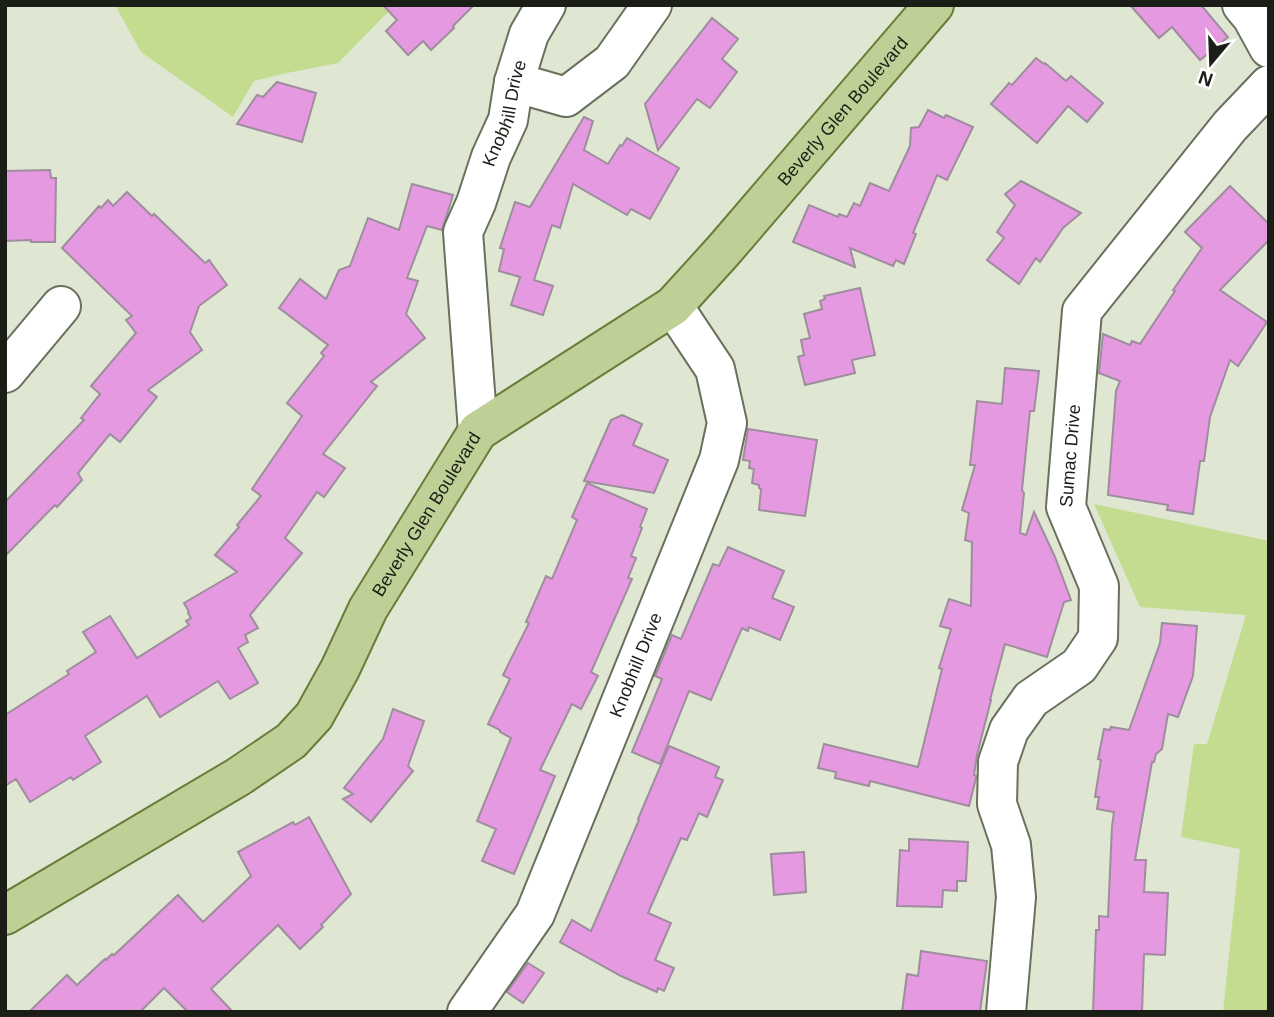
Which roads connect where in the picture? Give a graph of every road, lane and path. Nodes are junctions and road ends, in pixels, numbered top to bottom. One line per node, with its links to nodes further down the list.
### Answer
1 (546, 5): 6 (street, Knobhill Drive)
2 (652, 5): 6 (street)
3 (934, 5): 9 (main road, Beverly Glen Boulevard)
4 (1242, 5): 5 (street)
5 (1269, 48)
6 (514, 82): 11 (street, Knobhill Drive)
7 (1269, 85): 14 (street, Sumac Drive)
8 (61, 306): 10 (street)
9 (673, 306): 11 (main road, Beverly Glen Boulevard); 13 (street, Knobhill Drive)
10 (5, 373)
11 (478, 431): 12 (main road, Beverly Glen Boulevard)
12 (5, 915)
13 (467, 1012)
14 (1006, 1012)

